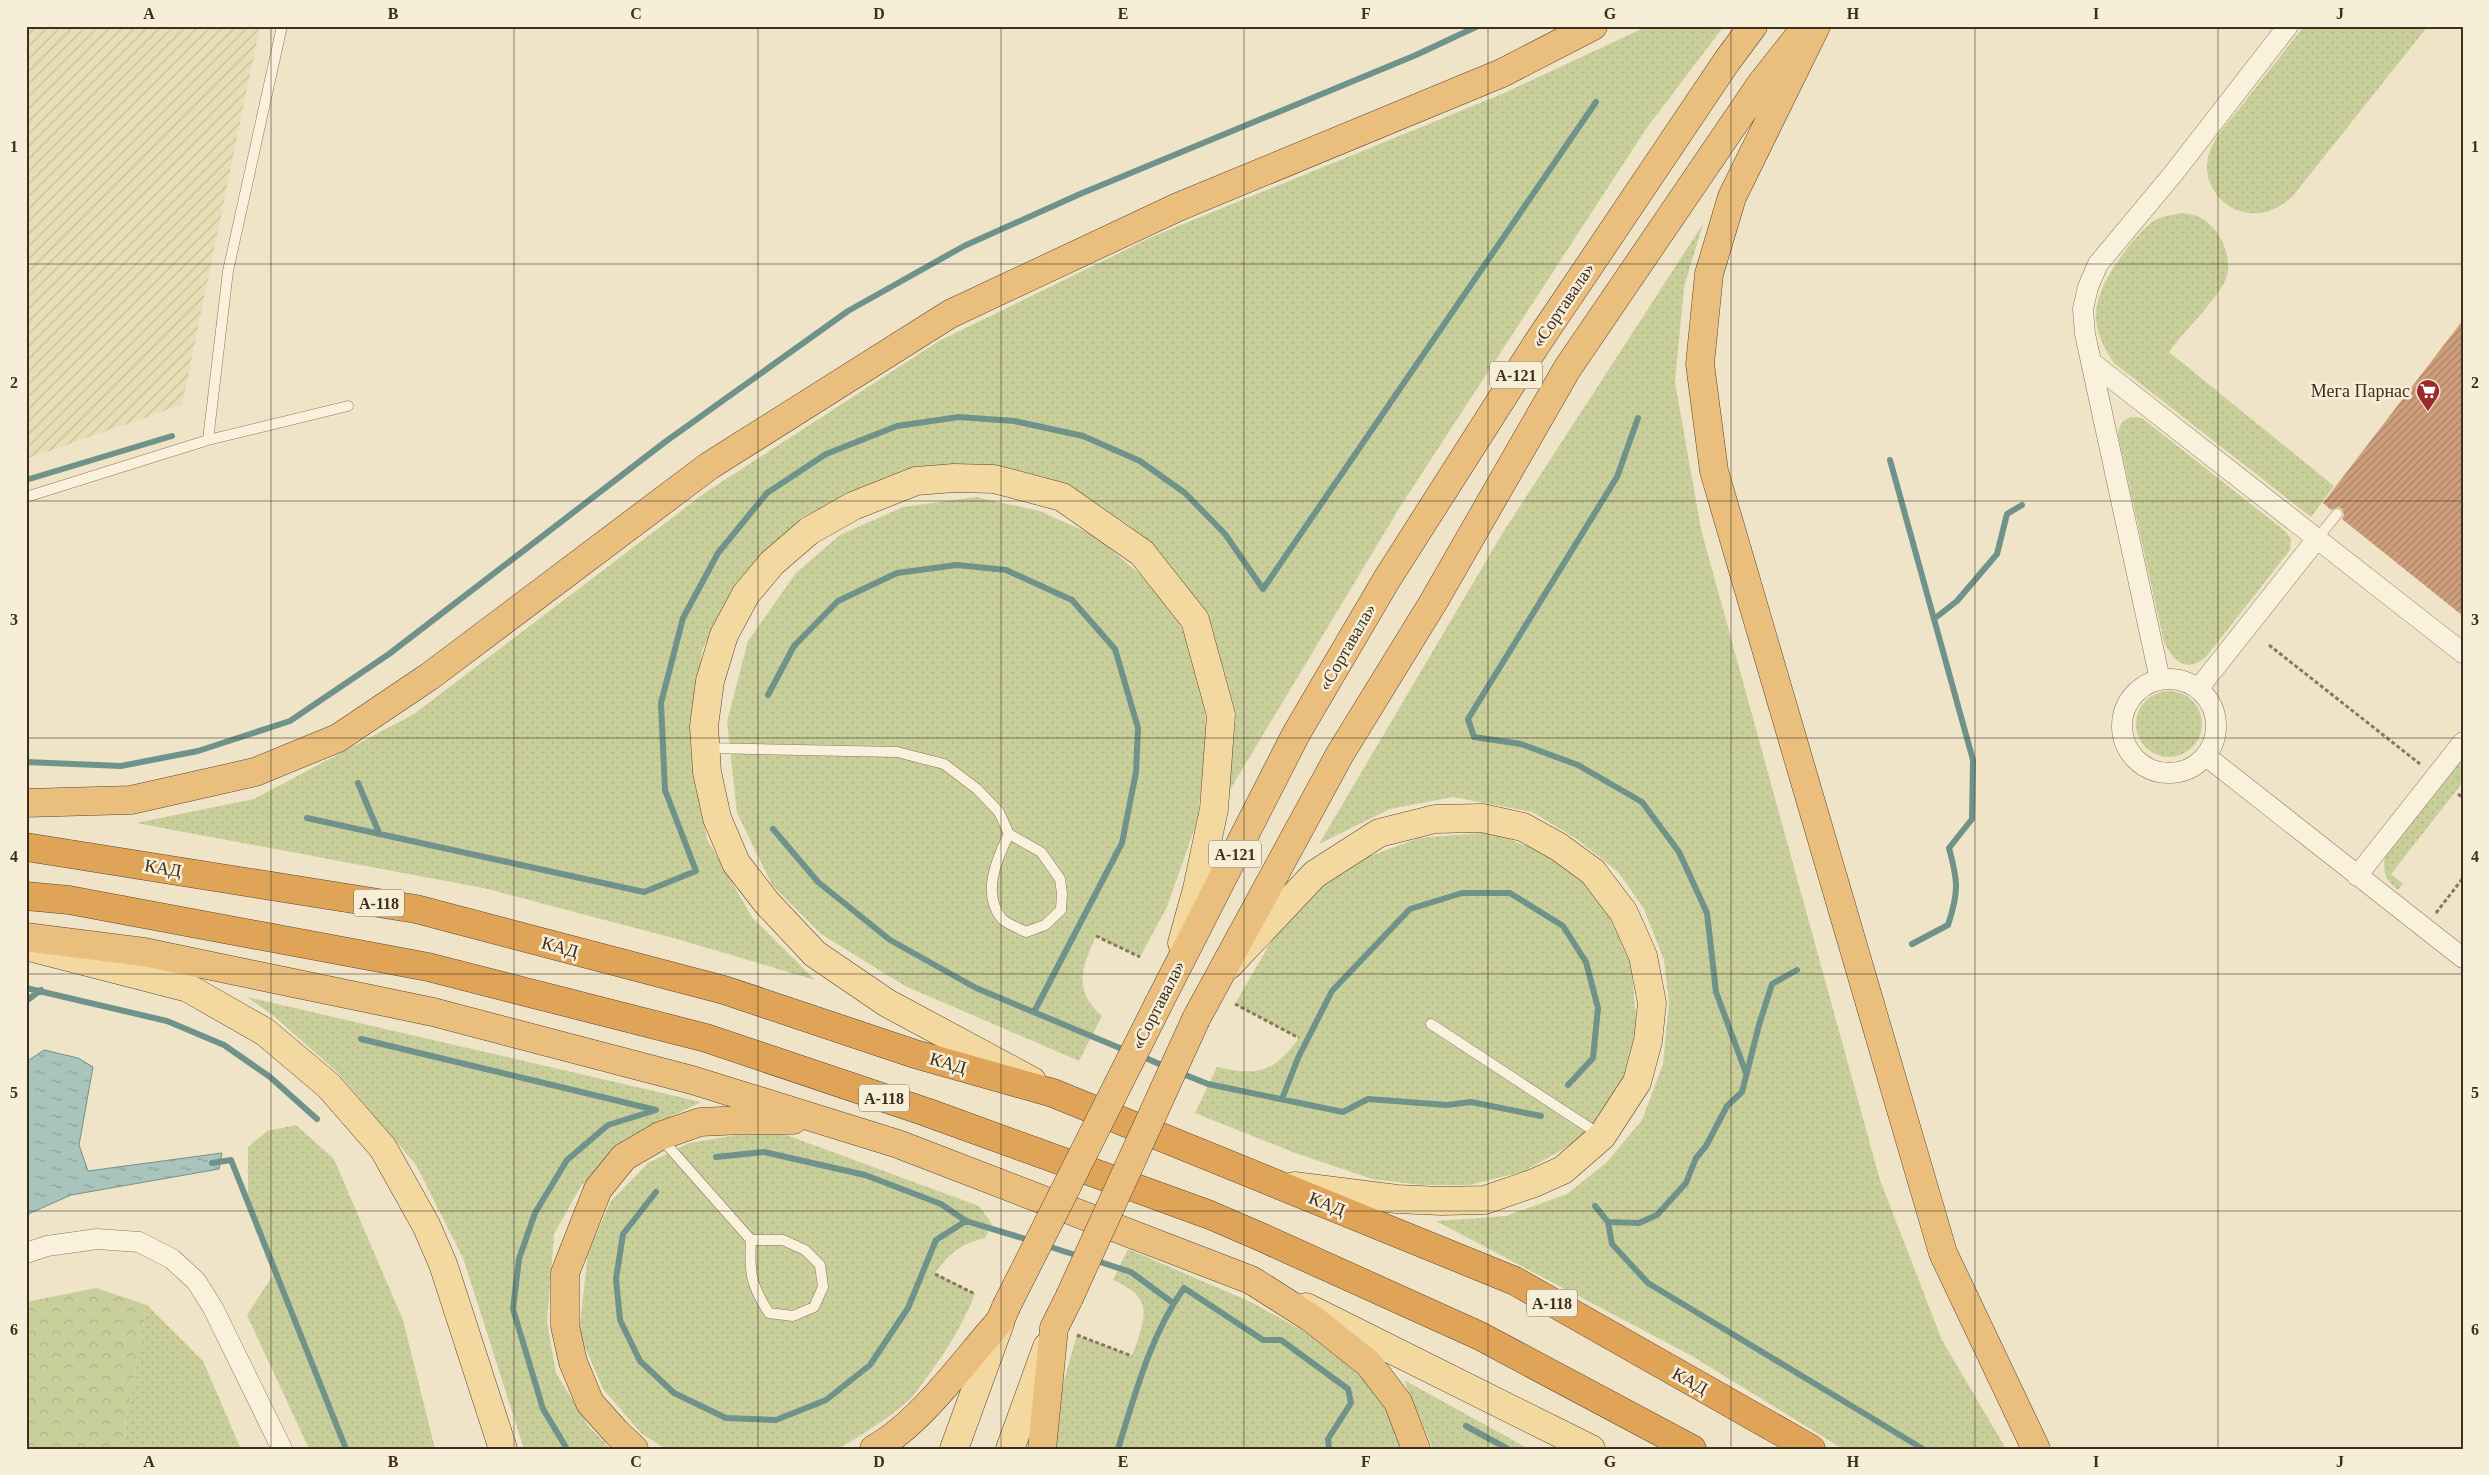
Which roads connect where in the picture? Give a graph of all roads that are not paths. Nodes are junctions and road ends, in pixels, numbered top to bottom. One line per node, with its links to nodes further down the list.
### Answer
1 (282, 26): 9 (lane)
2 (1593, 26): 19 (highway)
3 (1753, 26): 27 (highway, «Сортавала» / А-121)
4 (1806, 26): 28 (highway, А-121)
5 (1816, 26): 51 (highway)
6 (2288, 26): 7 (street)
7 (2091, 362): 12 (street); 14 (street)
8 (348, 406): 9 (lane)
9 (208, 440): 10 (lane)
10 (26, 496)
11 (2337, 514): 12 (lane)
12 (2316, 540): 13 (street); 15 (street)
13 (2463, 653)
14 (2160, 680): 15 (street); 18 (street)
15 (2198, 689): 18 (street)
16 (2463, 742): 22 (street)
17 (706, 748): 20 (lane); 27 (main road); 30 (main road)
18 (2206, 756): 22 (street)
19 (26, 803)
20 (1009, 834): 20 (lane)
21 (26, 847): 30 (highway, КАД / А-118)
22 (2357, 876): 26 (street)
23 (26, 896): 49 (highway, А-118)
24 (26, 937): 33 (highway)
25 (26, 947): 41 (main road)
26 (2463, 958)
27 (1173, 975): 38 (highway, «Сортавала» / А-121, bridge)
28 (1216, 979): 32 (main road); 39 (highway, А-121, bridge)
29 (1431, 1024): 32 (lane)
30 (1053, 1093): 34 (highway, КАД / А-118)
31 (660, 1136): 33 (highway); 35 (lane); 42 (highway)
32 (1602, 1136): 34 (main road)
33 (898, 1144): 37 (highway)
34 (1280, 1184): 50 (highway, КАД / А-118)
35 (751, 1240): 35 (lane)
36 (26, 1253): 40 (street)
37 (1251, 1280): 47 (highway); 48 (main road)
38 (1003, 1314): 43 (highway, «Сортавала»); 44 (main road)
39 (1066, 1332): 45 (main road); 46 (highway)
40 (282, 1449)
41 (503, 1449)
42 (634, 1449)
43 (874, 1449)
44 (954, 1449)
45 (1010, 1449)
46 (1042, 1449)
47 (1416, 1449)
48 (1591, 1449)
49 (1692, 1449)
50 (1811, 1449)
51 (2036, 1449)

